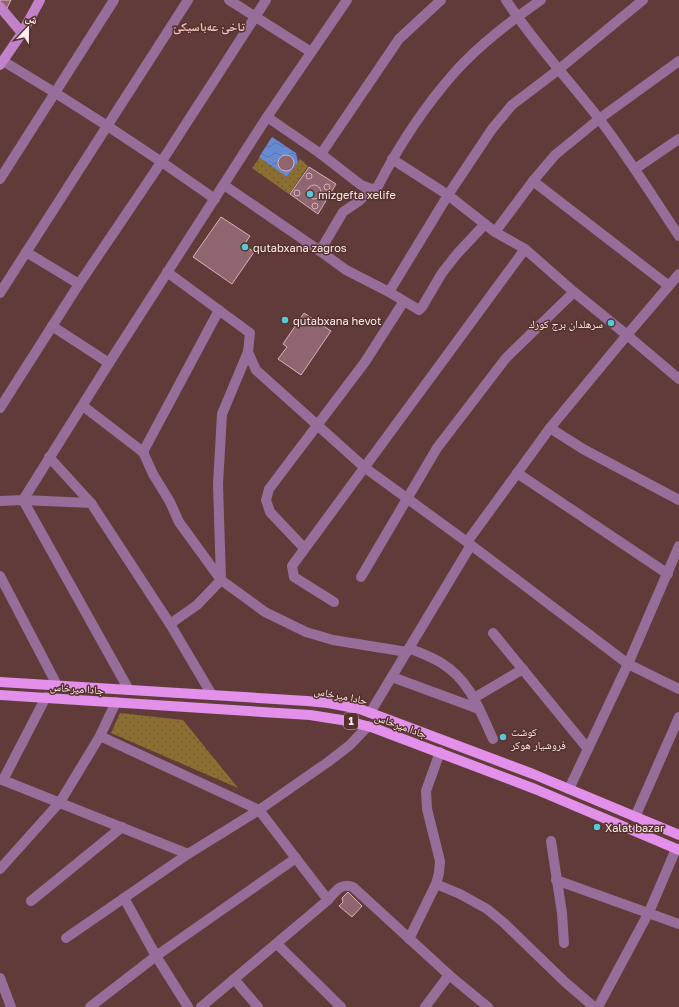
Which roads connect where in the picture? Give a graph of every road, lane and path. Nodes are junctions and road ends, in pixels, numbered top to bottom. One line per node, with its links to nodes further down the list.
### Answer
1 (40, 0): 14 (main road)
2 (114, 0): 19 (street)
3 (188, 0): 22 (street)
4 (229, 0): 12 (street)
5 (266, 0): 12 (street)
6 (347, 0): 15 (street)
7 (441, 0): 24 (street)
8 (506, 0): 13 (street)
9 (541, 0): 13 (street)
10 (643, 0): 18 (street)
11 (0, 7): 14 (main road)
12 (255, 15): 15 (street); 26 (street)
13 (517, 17): 18 (street); 25 (street)
14 (22, 32): 17 (main road)
15 (311, 52): 20 (street)
16 (679, 61): 21 (street)
17 (1, 63): 19 (street)
18 (558, 70): 21 (street); 32 (street)
19 (55, 92): 22 (street); 28 (street)
20 (267, 117): 24 (street); 30 (street)
21 (599, 119): 27 (street); 29 (street)
22 (107, 125): 26 (street); 39 (street)
23 (679, 139): 27 (street)
24 (321, 154): 31 (street)
25 (392, 159): 31 (street); 32 (street)
26 (162, 162): 33 (street); 42 (street)
27 (635, 169): 36 (street)
28 (0, 179)
29 (533, 181): 35 (street); 43 (street)
30 (224, 185): 33 (street); 38 (street)
31 (371, 189): 38 (street)
32 (448, 195): 34 (street); 44 (street)
33 (215, 199): 40 (street)
34 (485, 224): 35 (street); 47 (street)
35 (495, 232): 37 (street)
36 (679, 236)
37 (525, 249): 45 (street); 60 (street)
38 (320, 251): 44 (street)
39 (26, 252): 42 (street); 46 (street)
40 (167, 272): 48 (street); 52 (street)
41 (679, 274): 43 (street)
42 (79, 284): 49 (street)
43 (669, 286): 50 (street)
44 (389, 292): 47 (street)
45 (574, 292): 50 (street); 62 (street)
46 (0, 293)
47 (404, 301): 56 (street)
48 (219, 310): 51 (street); 58 (street)
49 (52, 326): 52 (street); 54 (street)
50 (626, 335): 53 (street); 57 (street)
51 (248, 352): 56 (street); 73 (street)
52 (109, 363): 55 (street)
53 (679, 378)
54 (1, 403)
55 (83, 406): 58 (street); 59 (street)
56 (317, 424): 60 (street); 69 (street)
57 (550, 428): 61 (street); 64 (street)
58 (143, 452): 73 (street)
59 (49, 457): 63 (street); 66 (street)
60 (364, 467): 62 (street); 69 (street)
61 (517, 473): 67 (street); 70 (street)
62 (407, 499): 67 (street); 72 (street)
63 (24, 500): 65 (street); 66 (street); 84 (street)
64 (679, 500)
65 (0, 501)
66 (91, 503): 75 (street)
67 (469, 543): 77 (street); 78 (street)
68 (679, 546): 70 (street)
69 (304, 548): 74 (street)
70 (668, 574): 78 (street)
71 (0, 576): 82 (street)
72 (361, 577)
73 (221, 580): 75 (street); 77 (street)
74 (334, 602)
75 (170, 624): 86 (street)
76 (493, 633): 79 (street)
77 (408, 650): 80 (street); 88 (street)
78 (628, 664): 83 (street); 96 (street)
79 (523, 669): 88 (street); 96 (street)
80 (392, 676): 90 (street); 91 (street)
81 (0, 682): 82 (main road, حادا ميرخاس)
82 (57, 685): 84 (main road, حادا ميرخاس)
83 (679, 689)
84 (129, 690): 86 (main road, حادا ميرخاس)
85 (0, 695): 87 (main road, جادا ميرخاس / 1)
86 (212, 695): 91 (main road, حادا ميرخاس)
87 (46, 698): 89 (main road, جادا ميرخاس / 1); 98 (street)
88 (474, 698): 90 (street)
89 (116, 702): 93 (main road, جادا ميرخاس / 1); 94 (street)
90 (479, 709): 95 (street)
91 (370, 713): 99 (main road, حادا ميرخاس)
92 (679, 717): 102 (street)
93 (368, 726): 97 (main road, جادا ميرخاس / 1); 101 (street)
94 (100, 736): 100 (street); 101 (street)
95 (493, 739)
96 (588, 748): 99 (street)
97 (440, 752): 106 (main road, جادا ميرخاس / 1); 111 (street)
98 (1, 780): 100 (street)
99 (569, 789): 102 (main road, حادا ميرخاس)
100 (60, 802): 103 (street); 109 (street)
101 (259, 810): 107 (street); 108 (street)
102 (636, 817): 104 (main road, حادا ميرخاس)
103 (122, 827): 107 (street); 114 (street)
104 (679, 835)
105 (551, 842): 110 (street)
106 (678, 850): 115 (street)
107 (188, 854): 112 (street)
108 (296, 858): 113 (street); 121 (street)
109 (0, 869)
110 (556, 880): 115 (street); 119 (street)
111 (436, 884): 118 (street); 133 (street)
112 (124, 898): 117 (street); 121 (street)
113 (328, 900): 118 (street); 120 (street)
114 (31, 901)
115 (649, 912): 116 (street); 134 (street)
116 (679, 924)
117 (66, 938)
118 (410, 939): 122 (street)
119 (564, 943)
120 (277, 944): 124 (street); 130 (street)
121 (156, 956): 126 (street); 127 (street)
122 (449, 976): 131 (street); 132 (street)
123 (0, 978): 125 (street)
124 (234, 979): 128 (street); 129 (street)
125 (11, 1007)
126 (90, 1007)
127 (188, 1007)
128 (201, 1007)
129 (258, 1007)
130 (341, 1007)
131 (425, 1007)
132 (488, 1007)
133 (594, 1007)
134 (598, 1007)

